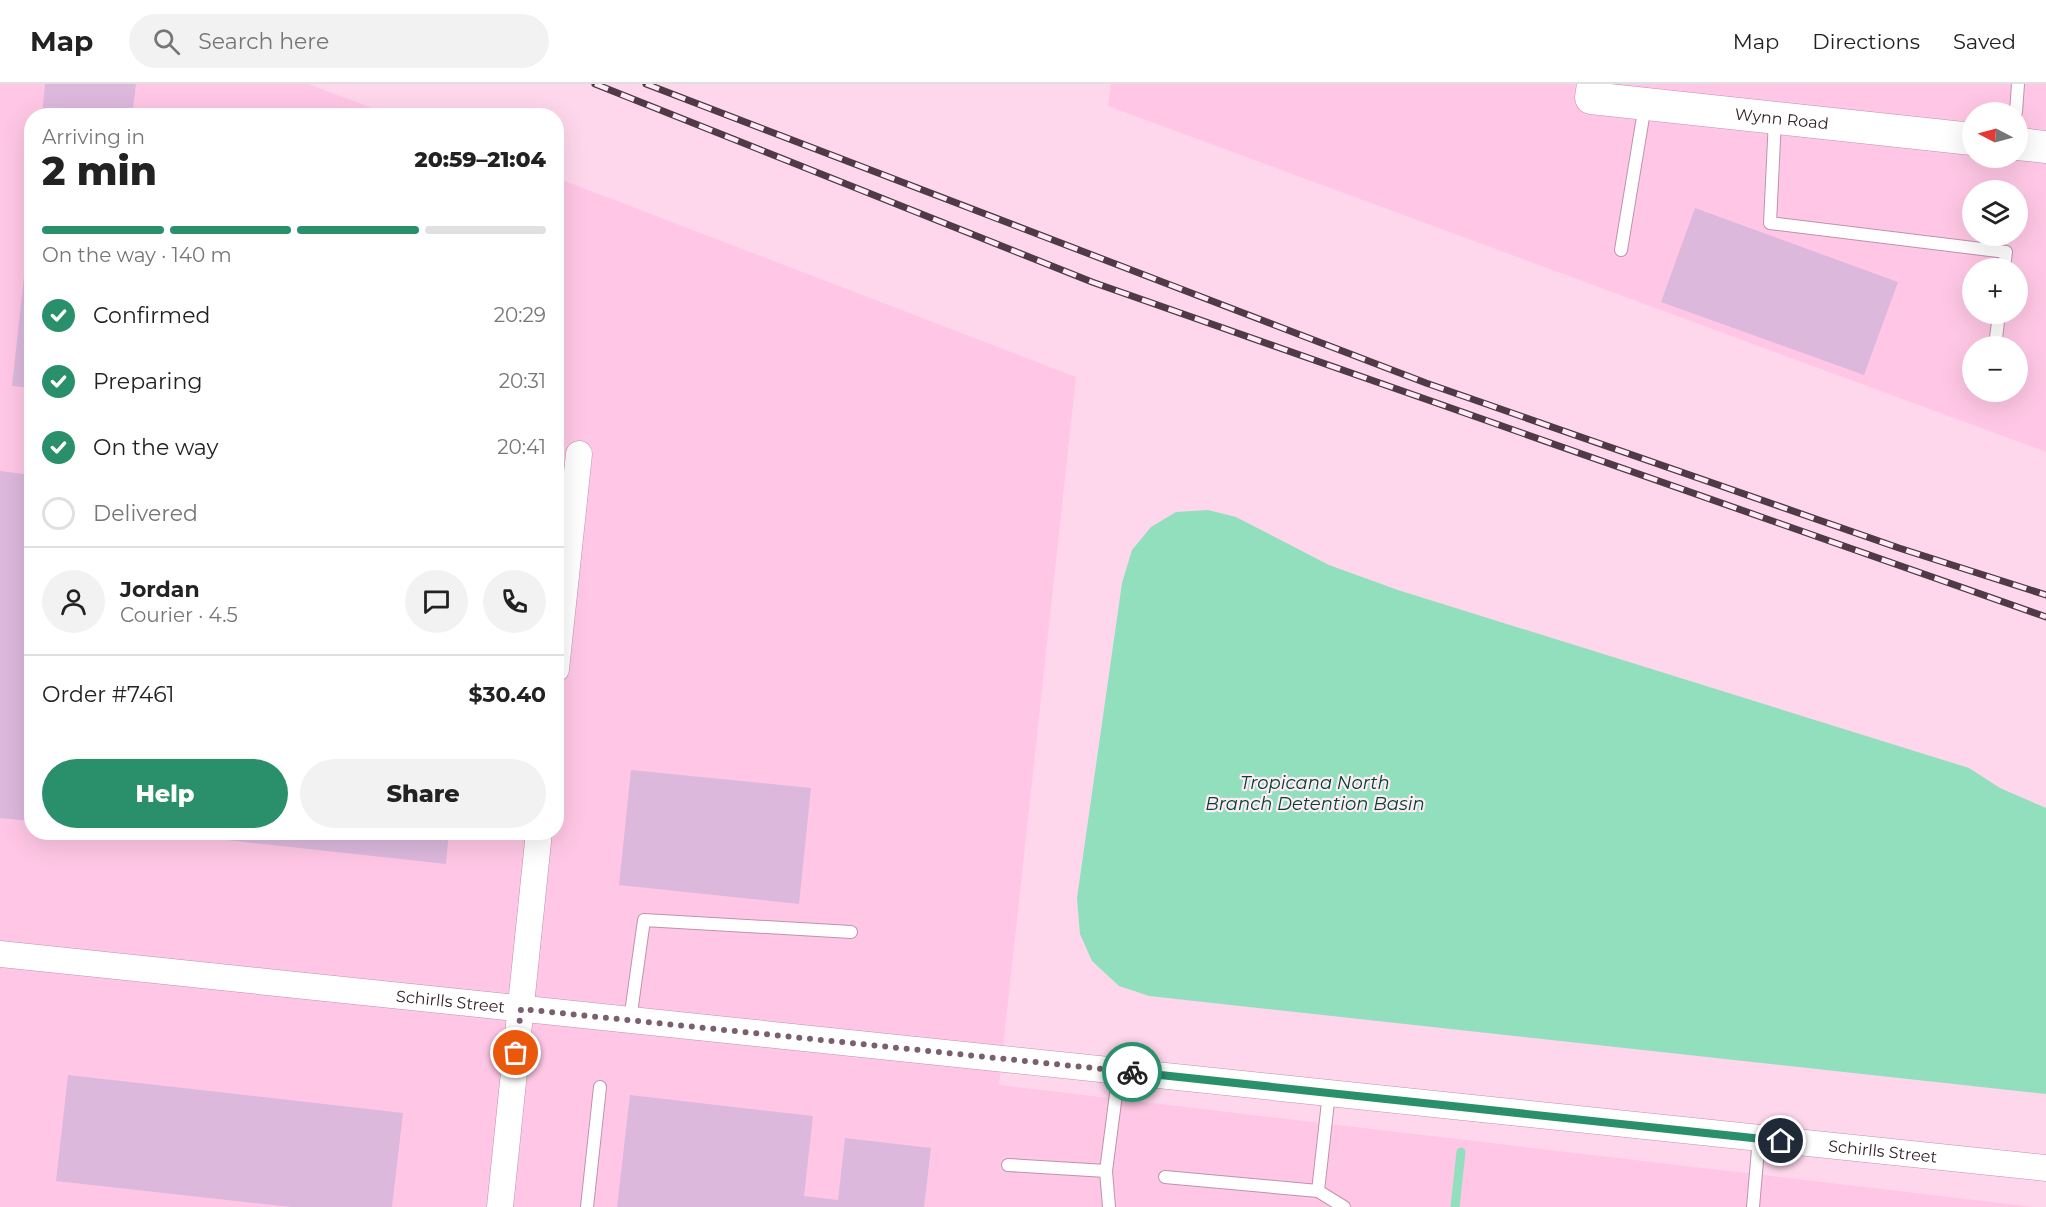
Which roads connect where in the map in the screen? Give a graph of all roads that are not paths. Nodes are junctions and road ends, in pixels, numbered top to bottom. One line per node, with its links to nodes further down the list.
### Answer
1 (2018, 84): 3 (lane)
2 (1592, 91): 4 (street, Wynn Road)
3 (2017, 102)
4 (1645, 104): 5 (street, Wynn Road); 9 (lane)
5 (1776, 118): 6 (street, Wynn Road); 10 (lane)
6 (1962, 138)
7 (2028, 145): 8 (street)
8 (2046, 147)
9 (1621, 250)
10 (2005, 258)
11 (579, 454): 12 (street)
12 (564, 594)
13 (538, 840): 16 (street)
14 (851, 932): 17 (lane)
15 (0, 954): 16 (street, Schirlls Street)
16 (521, 1009): 17 (street, Schirlls Street); 27 (street)
17 (630, 1020): 18 (street, Schirlls Street)
18 (1119, 1071): 20 (street, Schirlls Street); 24 (lane)
19 (600, 1087): 28 (lane)
20 (1329, 1093): 21 (street, Schirlls Street); 26 (lane)
21 (1759, 1138): 23 (street, Schirlls Street); 31 (lane)
22 (1008, 1165): 24 (lane)
23 (2046, 1168)
24 (1106, 1171): 29 (lane)
25 (1165, 1177): 26 (lane)
26 (1318, 1191): 30 (lane)
27 (500, 1207)
28 (587, 1207)
29 (1108, 1207)
30 (1344, 1207)
31 (1753, 1207)

